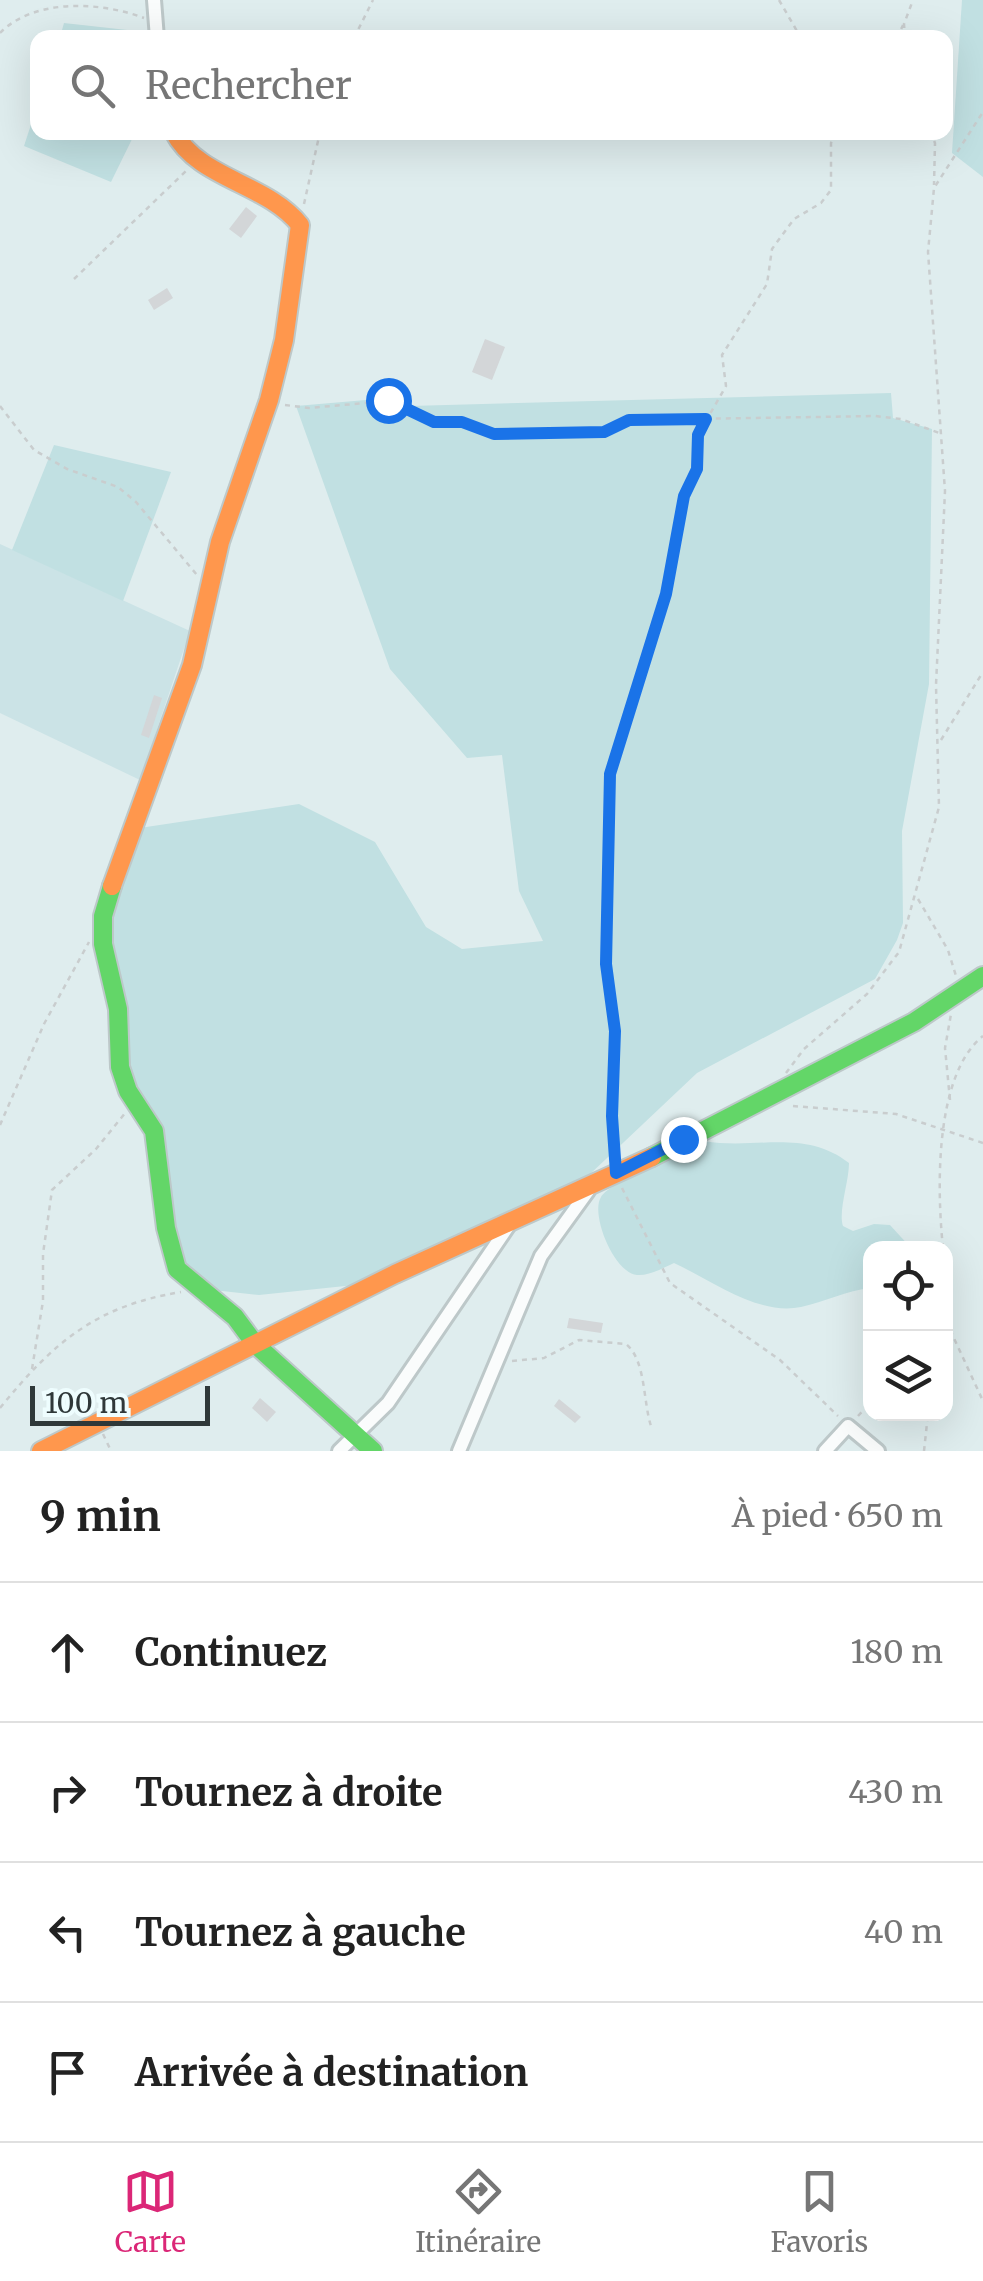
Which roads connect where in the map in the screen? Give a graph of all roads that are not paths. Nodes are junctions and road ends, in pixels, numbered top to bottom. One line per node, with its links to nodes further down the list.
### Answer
1 (178, 140): 5 (street)
2 (983, 976): 3 (street)
3 (591, 1188): 4 (street); 10 (street)
4 (510, 1225): 5 (street); 6 (street)
5 (255, 1344): 6 (street); 7 (street)
6 (357, 1436): 8 (street); 9 (street)
7 (40, 1451)
8 (338, 1451)
9 (374, 1451)
10 (459, 1451)
11 (825, 1451): 12 (street)
12 (878, 1451)

